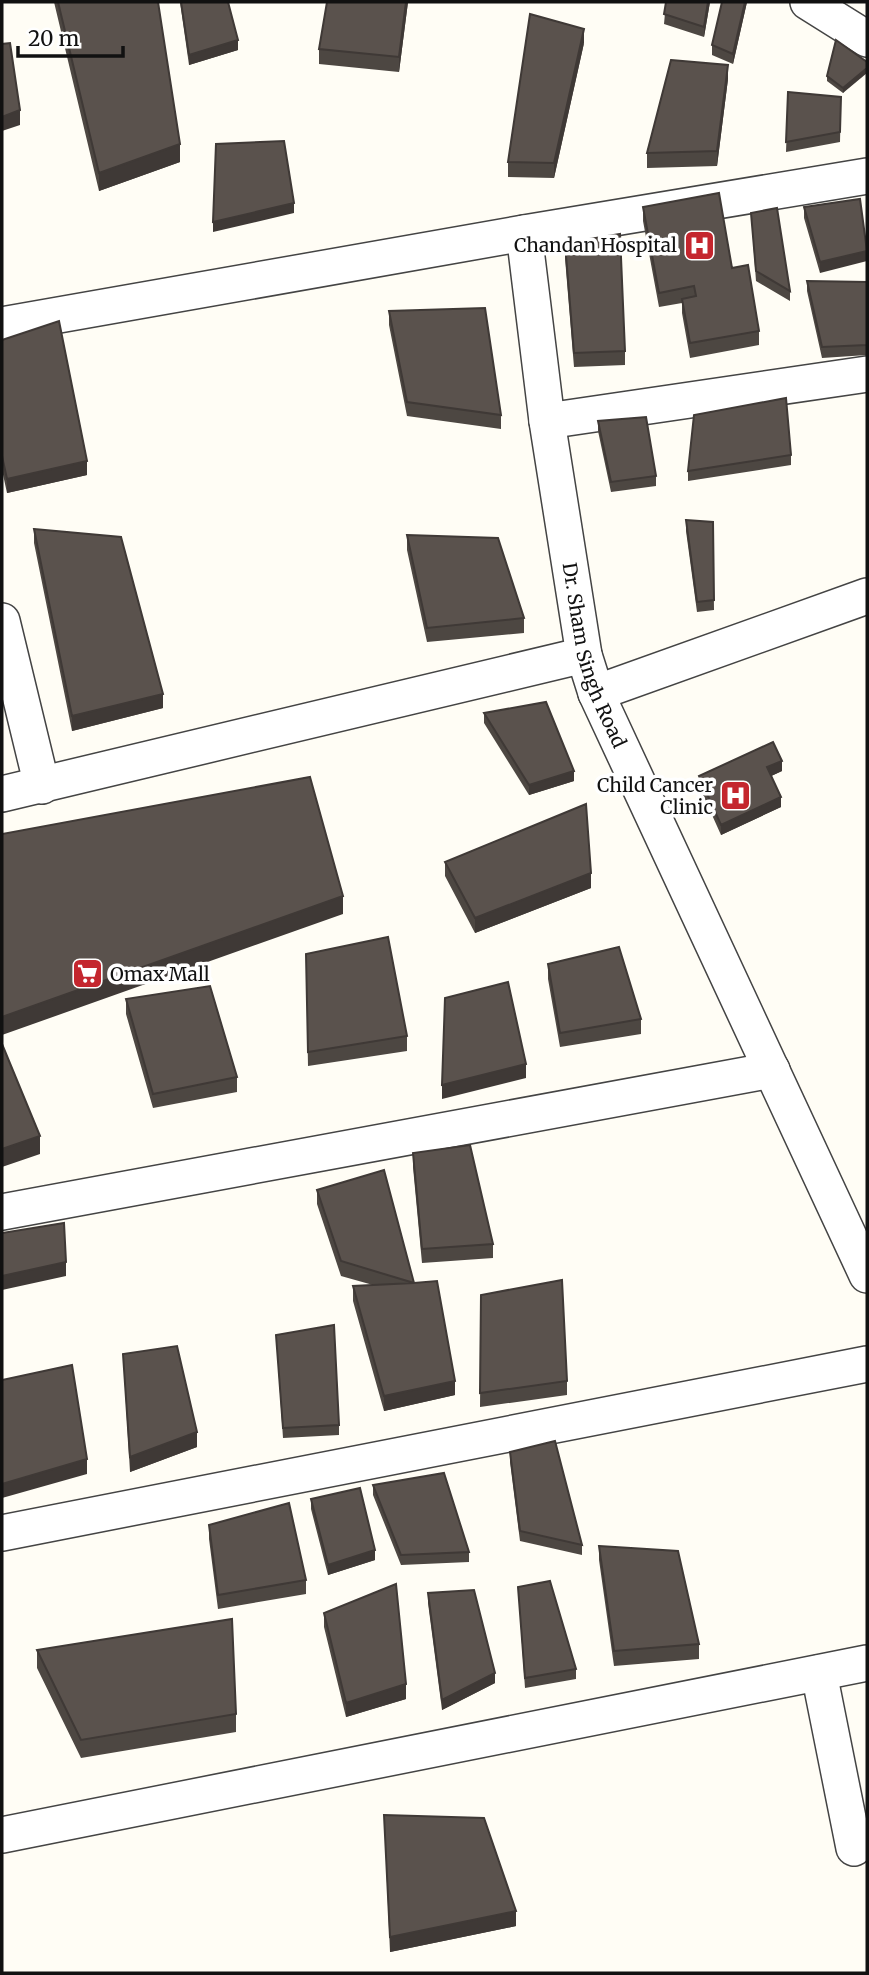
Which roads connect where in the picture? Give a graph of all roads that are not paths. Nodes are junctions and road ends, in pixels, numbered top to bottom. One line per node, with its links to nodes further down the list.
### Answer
1 (808, 2): 2 (street)
2 (867, 39)
3 (867, 176): 4 (street)
4 (524, 233): 5 (street); 7 (street, Dr. Sham Singh Road)
5 (2, 325)
6 (867, 373): 7 (street)
7 (547, 421): 10 (street, Dr. Sham Singh Road)
8 (867, 596): 11 (street)
9 (2, 621): 12 (street)
10 (584, 655): 11 (street, Dr. Sham Singh Road); 12 (street)
11 (596, 693): 14 (street, Dr. Sham Singh Road)
12 (42, 786): 13 (street)
13 (2, 794)
14 (772, 1070): 15 (street); 16 (street, Dr. Sham Singh Road)
15 (2, 1212)
16 (867, 1275)
17 (867, 1364): 18 (street)
18 (2, 1533)
19 (867, 1663): 20 (street)
20 (819, 1673): 21 (street); 22 (street)
21 (2, 1835)
22 (854, 1848)

